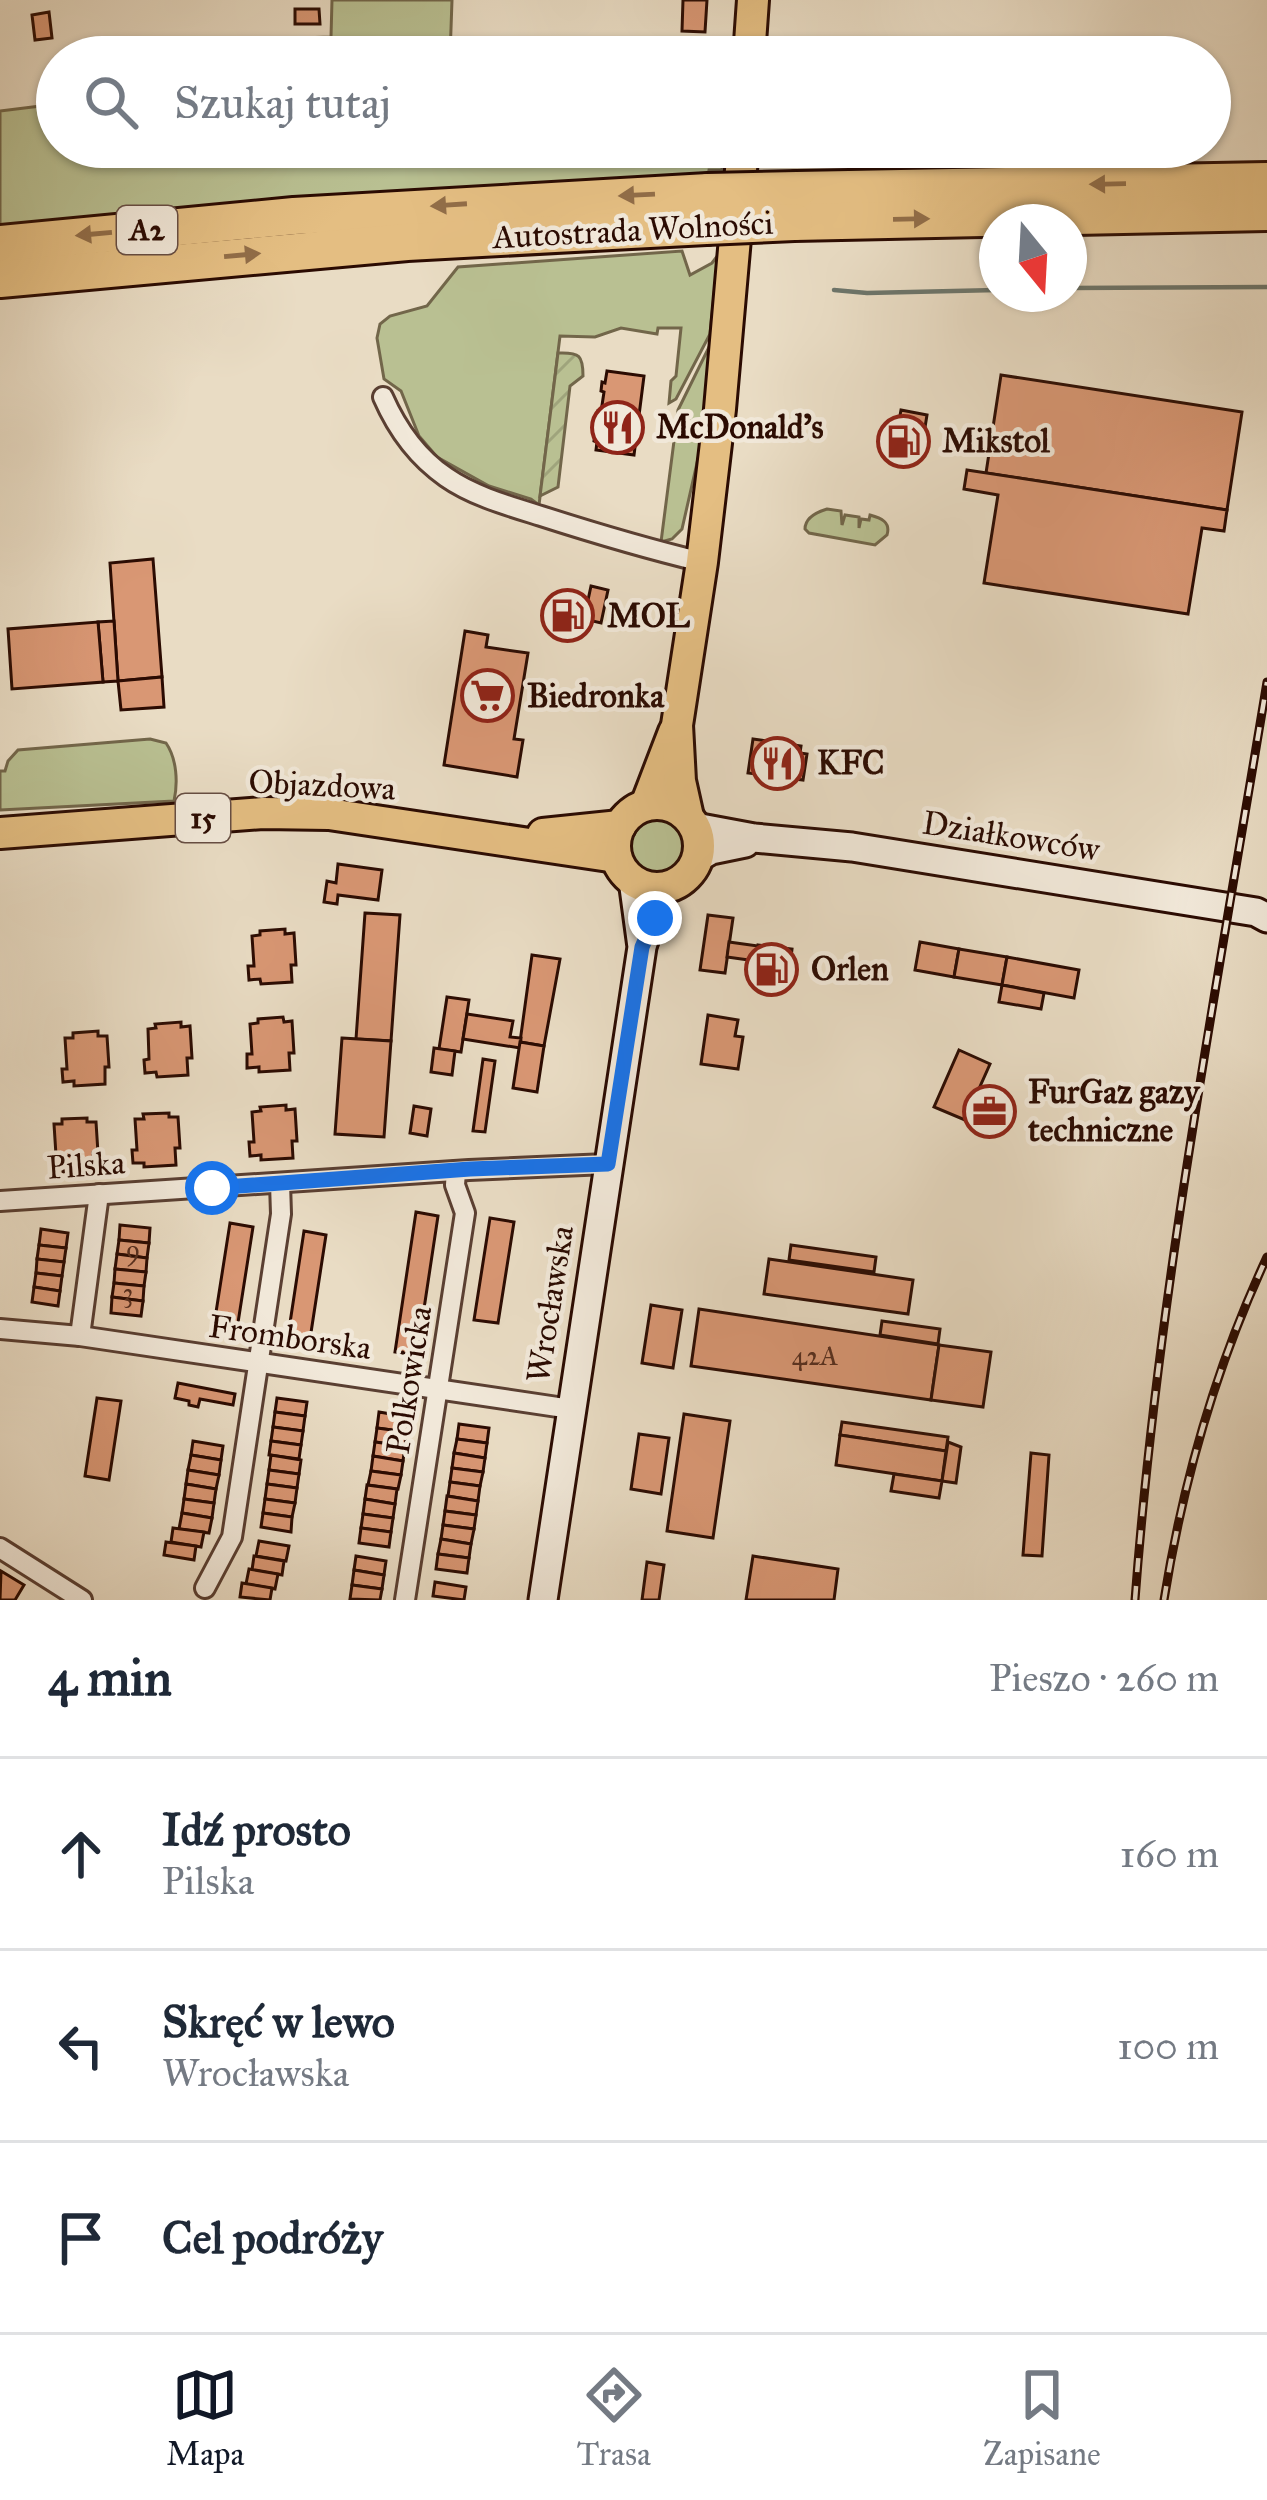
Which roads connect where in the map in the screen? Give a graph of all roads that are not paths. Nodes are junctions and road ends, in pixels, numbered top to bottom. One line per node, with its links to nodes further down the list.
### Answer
1 (753, 0): 2 (main road)
2 (750, 36)
3 (740, 168): 11 (main road)
4 (1267, 181): 5 (highway, Autostrada Wolności / A2, one-way to 5)
5 (795, 206): 6 (highway, Autostrada Wolności / A2, bridge); 7 (highway, Autostrada Wolności / A2, one-way to 7)
6 (707, 209): 8 (highway, Autostrada Wolności / A2, one-way to 8); 9 (highway, Autostrada Wolności / A2, one-way to 6)
7 (1267, 212)
8 (0, 244)
9 (0, 279)
10 (382, 397): 11 (street)
11 (703, 562): 12 (main road)
12 (677, 724): 13 (main road); 15 (main road)
13 (646, 805): 15 (main road); 16 (main road)
14 (0, 833): 16 (main road, Objazdowa / 15)
15 (693, 834): 17 (main road); 18 (street, Działkowców)
16 (623, 854): 17 (main road, 15); 19 (street, Wrocławska)
17 (665, 888): 19 (street, Wrocławska)
18 (1263, 914)
19 (642, 947): 20 (street, Wrocławska)
20 (608, 1164): 21 (street, Pilska); 29 (street, Wrocławska)
21 (456, 1171): 22 (street, Pilska); 28 (street, Polkowicka)
22 (280, 1183): 23 (street, Pilska); 27 (street)
23 (98, 1195): 24 (street, Pilska); 26 (street)
24 (0, 1201)
25 (0, 1329): 26 (street, Fromborska)
26 (80, 1336): 27 (street, Fromborska)
27 (256, 1361): 28 (street, Fromborska); 31 (street)
28 (438, 1390): 29 (street, Fromborska); 33 (street, Polkowicka)
29 (571, 1409): 34 (street, Wrocławska)
30 (0, 1548): 32 (street)
31 (205, 1588)
32 (82, 1600)
33 (405, 1600)
34 (543, 1600)

